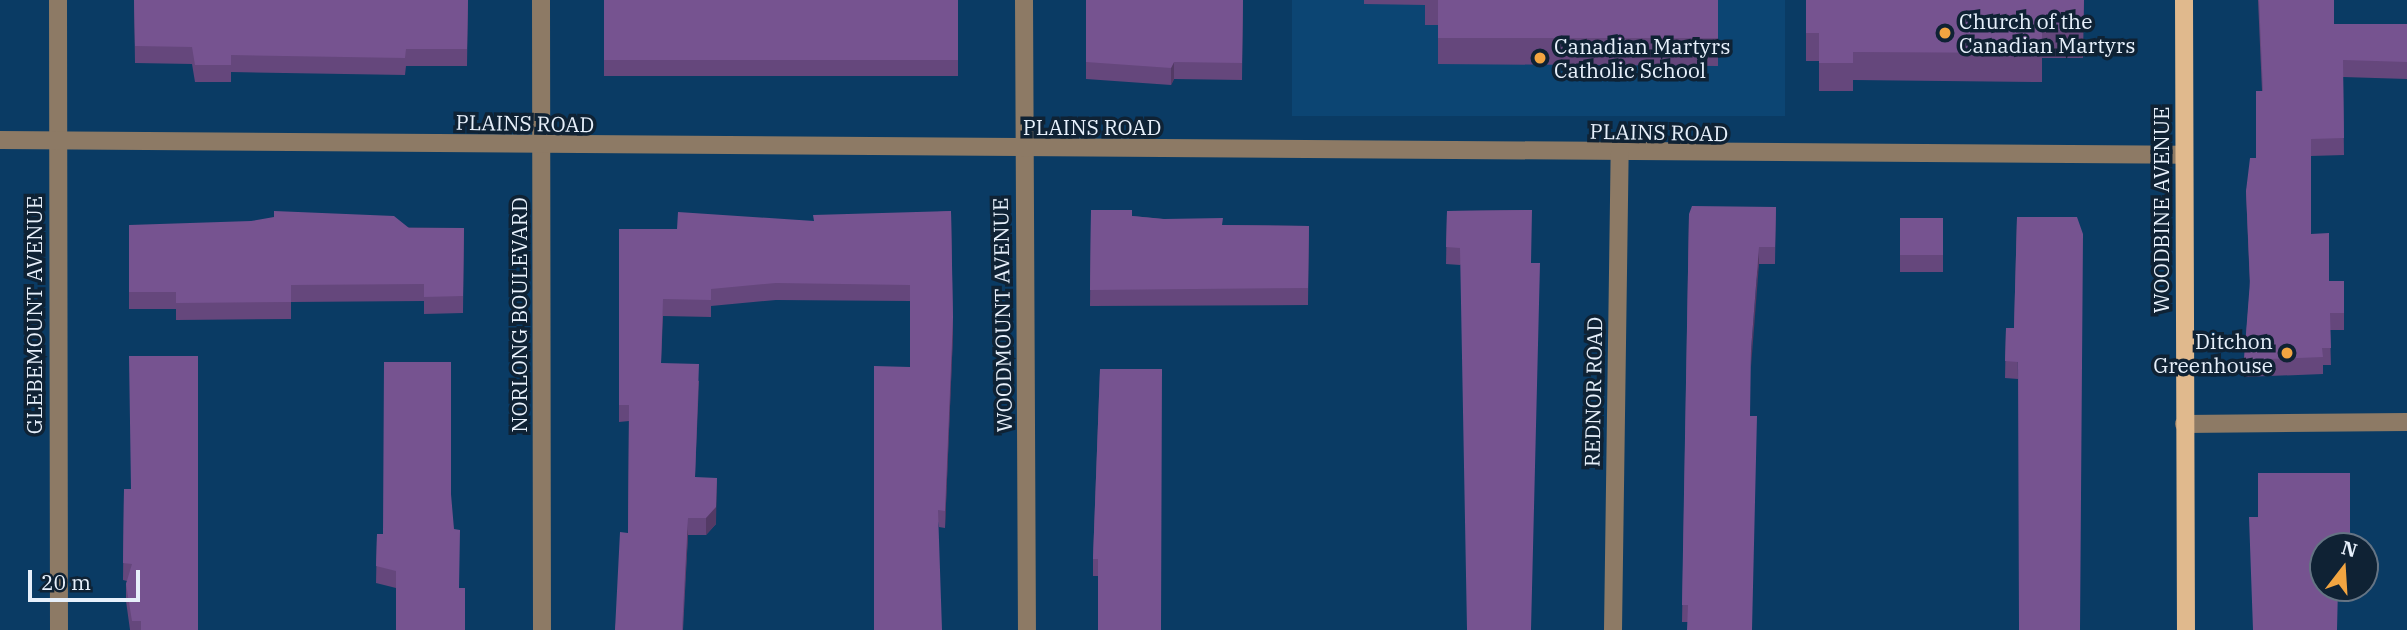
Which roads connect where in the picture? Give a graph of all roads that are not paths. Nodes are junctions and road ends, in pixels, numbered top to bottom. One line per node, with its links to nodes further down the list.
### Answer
1 (58, 0): 5 (street, GLEBEMOUNT AVENUE)
2 (541, 0): 7 (street, NORLONG BOULEVARD)
3 (1024, 0): 8 (street, WOODMOUNT AVENUE)
4 (2184, 0): 10 (main road, WOODBINE AVENUE)
5 (57, 139): 6 (street, PLAINS ROAD); 7 (street, PLAINS ROAD); 13 (street, GLEBEMOUNT AVENUE)
6 (0, 140)
7 (541, 146): 8 (street, PLAINS ROAD); 14 (street, NORLONG BOULEVARD)
8 (1023, 149): 9 (street, PLAINS ROAD); 15 (street, WOODMOUNT AVENUE)
9 (1620, 154): 10 (street, PLAINS ROAD); 16 (street, REDNOR ROAD)
10 (2183, 155): 12 (main road, WOODBINE AVENUE)
11 (2407, 422): 12 (street)
12 (2183, 424): 17 (main road, WOODBINE AVENUE)
13 (59, 630)
14 (542, 630)
15 (1027, 630)
16 (1613, 630)
17 (2186, 630)

